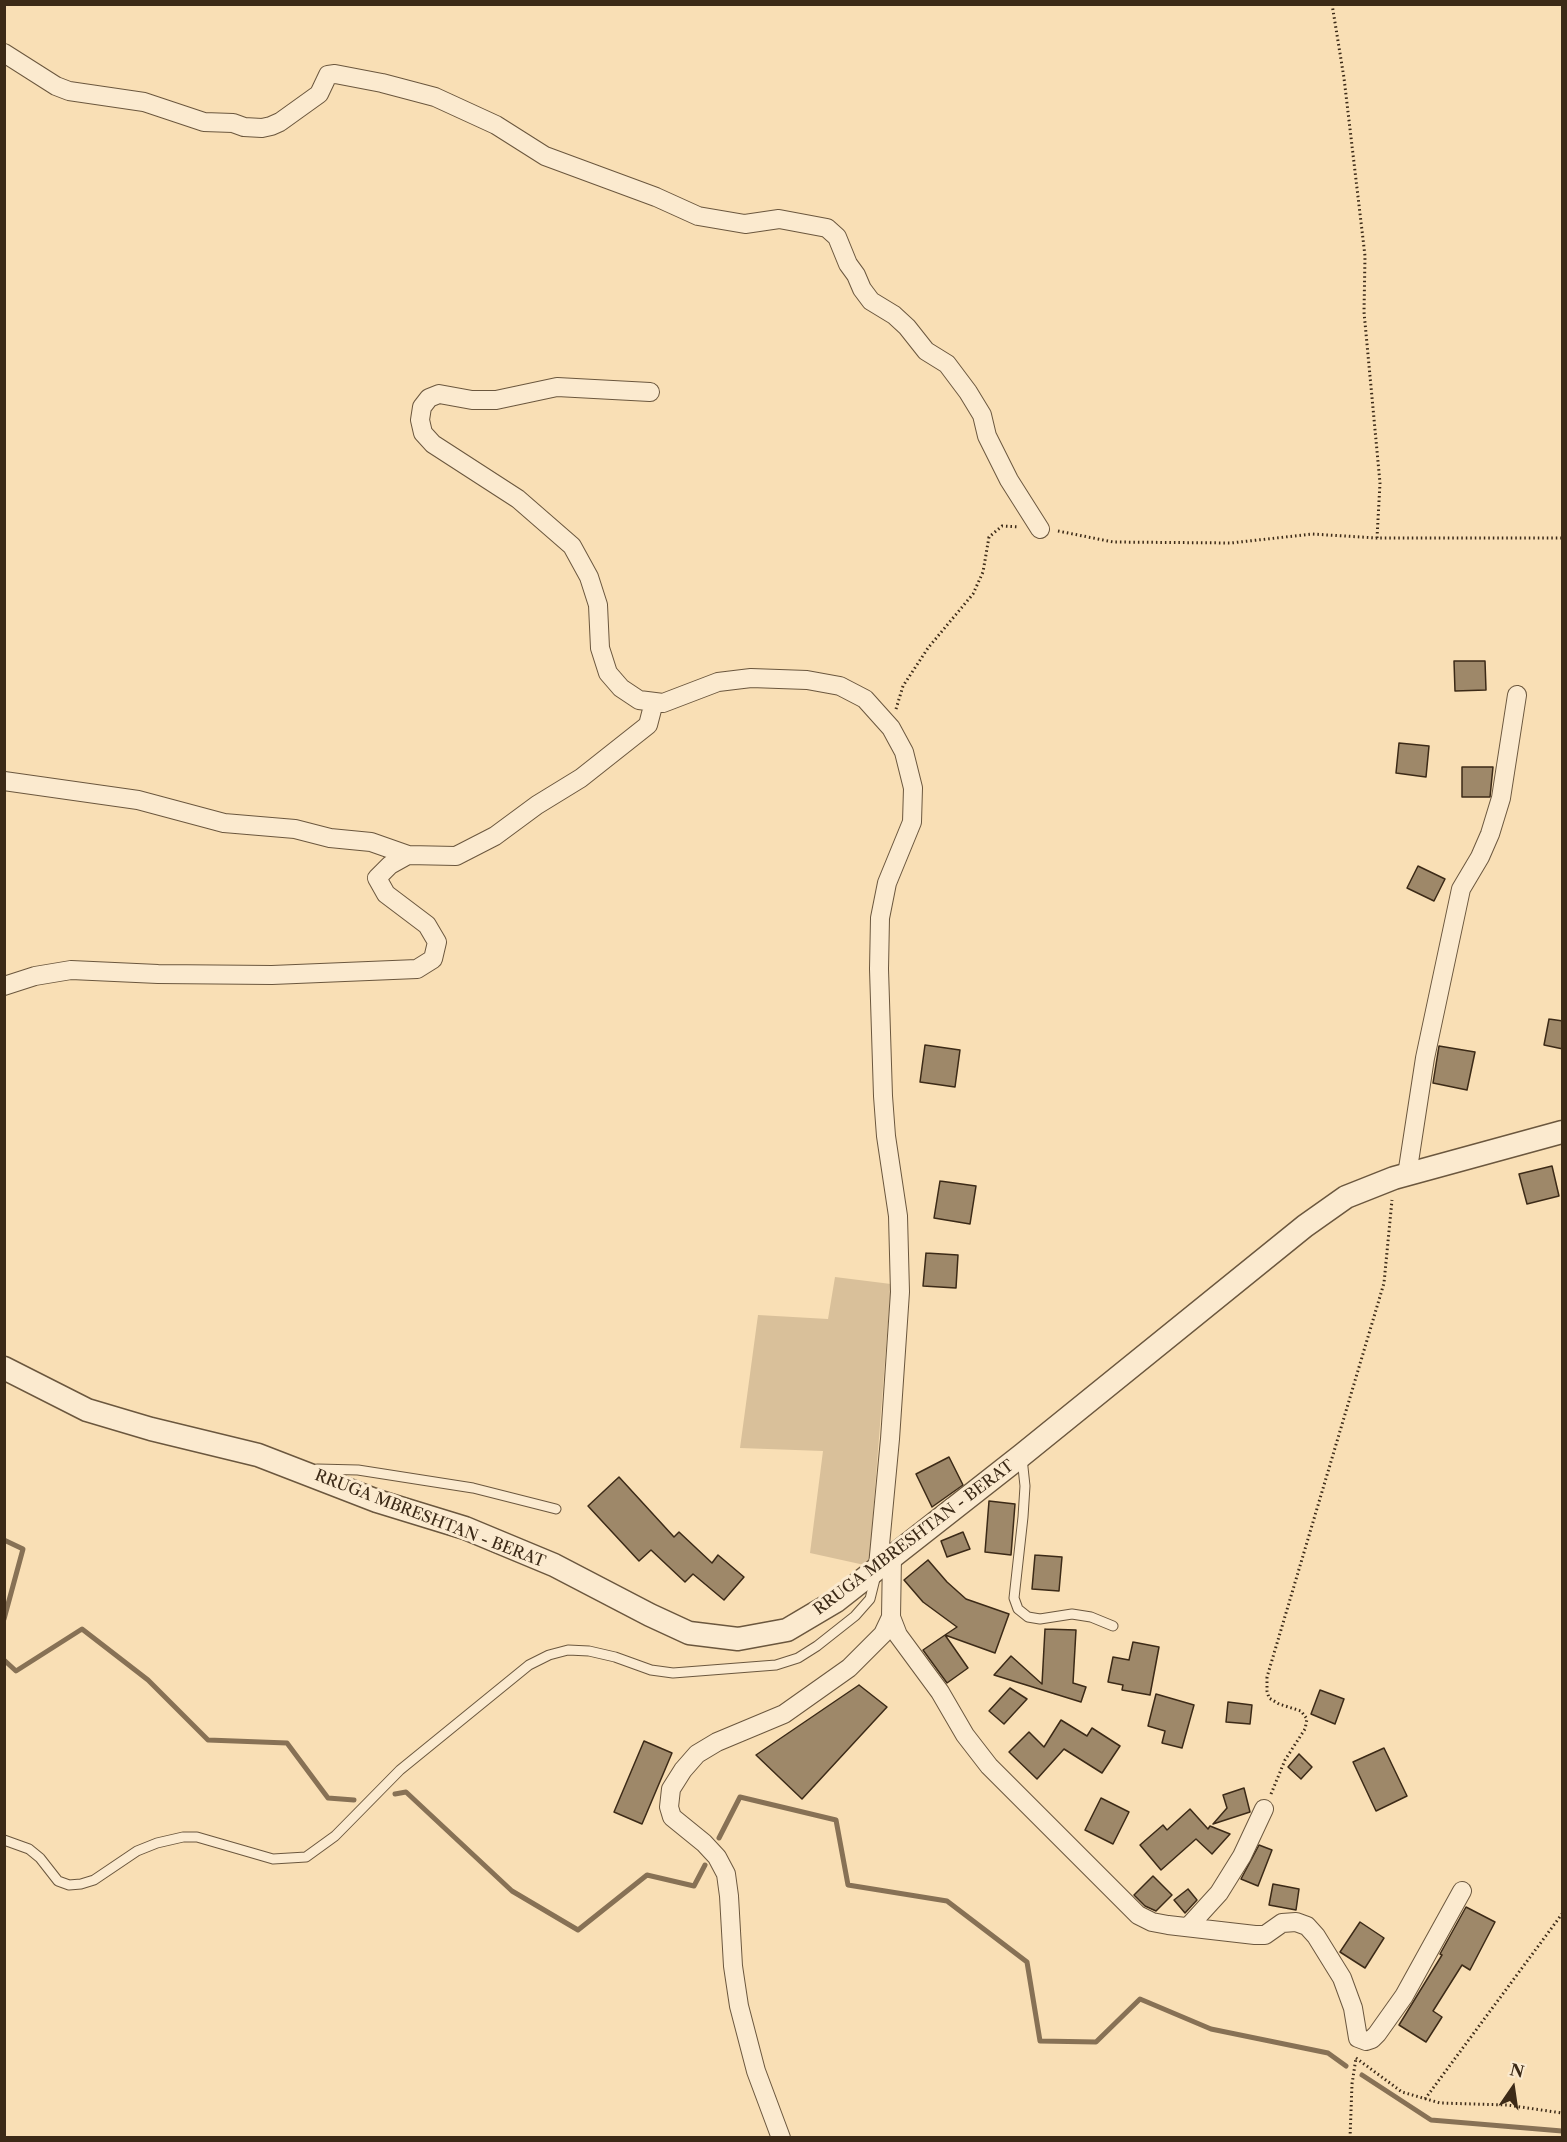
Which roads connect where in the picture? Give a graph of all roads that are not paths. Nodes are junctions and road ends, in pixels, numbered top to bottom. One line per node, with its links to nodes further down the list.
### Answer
1 (4, 53): 3 (street)
2 (650, 392): 5 (street)
3 (1040, 529)
4 (1517, 695): 10 (street)
5 (654, 702): 7 (street); 15 (street)
6 (4, 781): 7 (street)
7 (408, 855): 8 (street)
8 (4, 986)
9 (1563, 1132): 10 (street, RRUGA MBRESHTAN - BERAT)
10 (1400, 1177): 12 (street, RRUGA MBRESHTAN - BERAT)
11 (4, 1368): 13 (street, RRUGA MBRESHTAN - BERAT)
12 (1022, 1455): 15 (street, RRUGA MBRESHTAN - BERAT); 17 (lane)
13 (296, 1468): 14 (lane); 15 (street, RRUGA MBRESHTAN - BERAT)
14 (556, 1509)
15 (885, 1561): 16 (street); 19 (lane)
16 (891, 1617): 21 (street); 22 (street)
17 (1113, 1626)
18 (1264, 1809): 21 (street)
19 (4, 1840)
20 (1462, 1891): 21 (street)
21 (1188, 1927)
22 (781, 2138)

